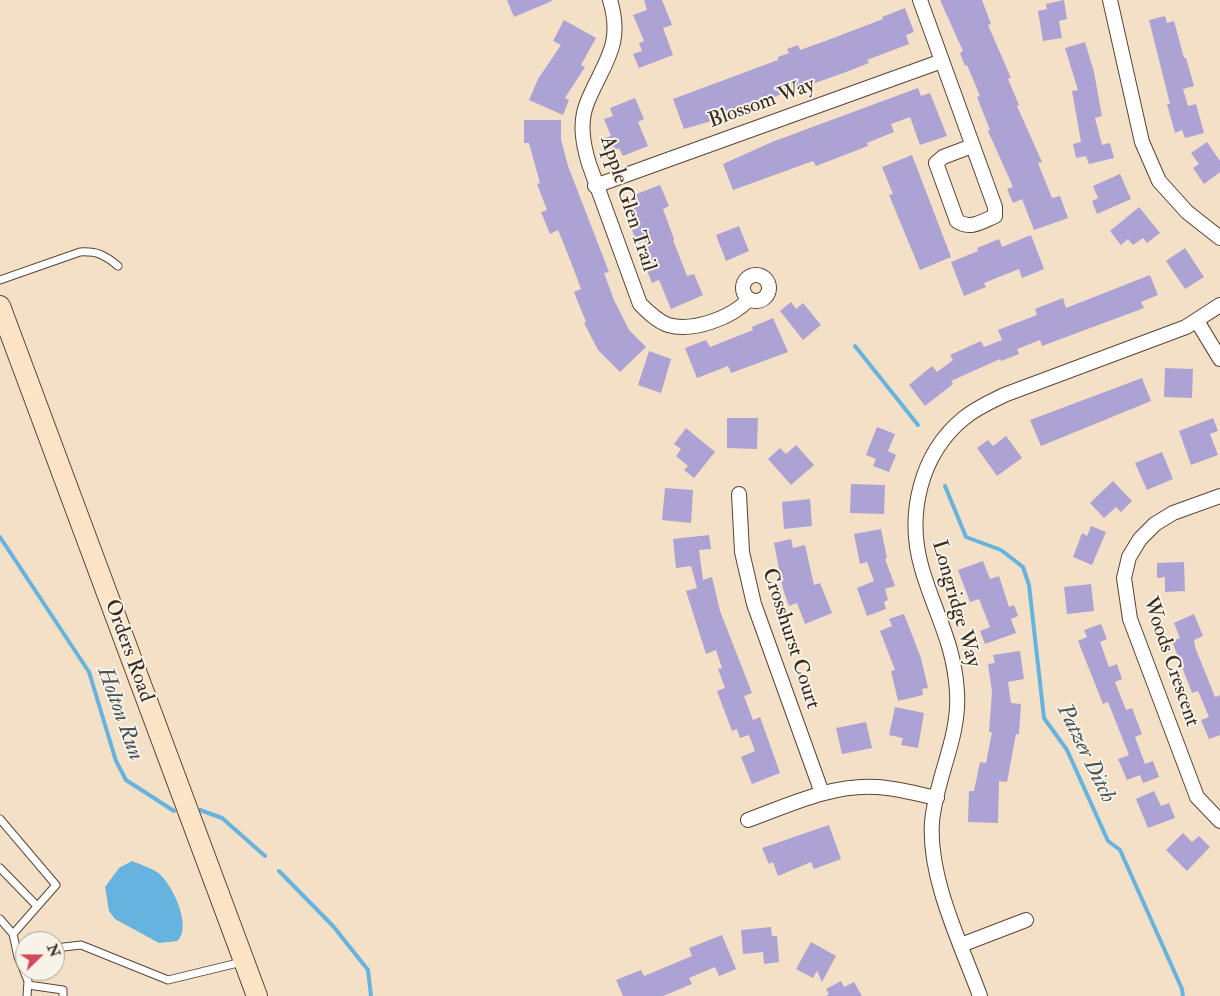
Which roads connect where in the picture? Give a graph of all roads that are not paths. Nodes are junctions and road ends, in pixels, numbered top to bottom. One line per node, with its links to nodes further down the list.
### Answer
1 (610, 0): 6 (street, Apple Glen Trail)
2 (920, 0): 4 (street)
3 (1110, 0): 7 (street)
4 (942, 61): 5 (street); 6 (street, Blossom Way)
5 (972, 146): 5 (street)
6 (596, 185): 10 (street, Apple Glen Trail)
7 (1220, 238)
8 (118, 266): 9 (lane)
9 (0, 280)
10 (748, 299)
11 (1220, 305): 13 (street, Longridge Way)
12 (0, 306): 30 (street, Orders Road)
13 (1198, 321): 14 (street); 18 (street, Longridge Way)
14 (1220, 359)
15 (739, 494): 17 (street, Crosshurst Court)
16 (1220, 496): 21 (street, Woods Crescent)
17 (822, 792): 18 (street); 20 (street)
18 (937, 798): 28 (street, Longridge Way)
19 (0, 819): 23 (lane)
20 (748, 820)
21 (1220, 821)
22 (0, 868): 23 (lane)
23 (37, 906): 26 (lane)
24 (0, 919): 26 (lane)
25 (1026, 920): 28 (street)
26 (12, 934): 27 (lane)
27 (15, 941)
28 (961, 945): 36 (street, Longridge Way)
29 (65, 947): 30 (lane)
30 (244, 961): 35 (street, Orders Road)
31 (27, 981): 32 (lane)
32 (28, 985): 33 (lane); 34 (lane)
33 (27, 996)
34 (63, 996)
35 (258, 996)
36 (980, 996)

